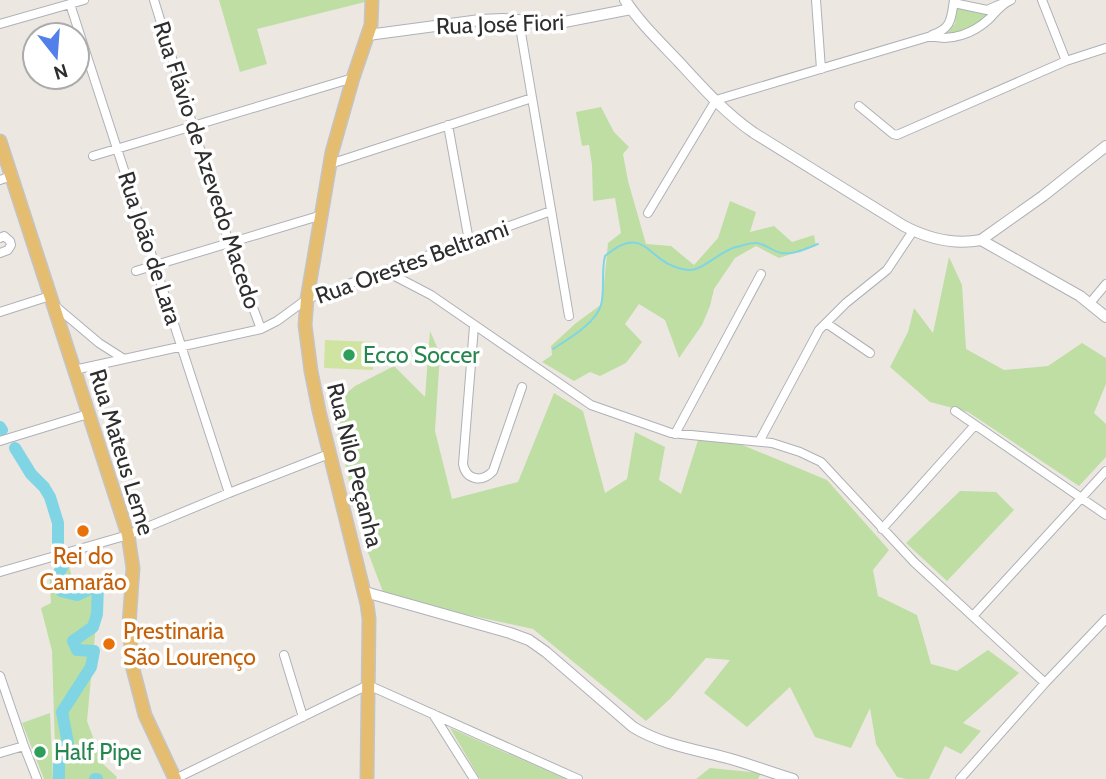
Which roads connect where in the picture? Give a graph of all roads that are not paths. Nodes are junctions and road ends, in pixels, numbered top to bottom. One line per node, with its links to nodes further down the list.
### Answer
1 (84, 0): 8 (street)
2 (153, 0): 22 (street, Rua Flávio de Azevedo Macedo)
3 (372, 0): 12 (main road, Rua Nilo Peçanha)
4 (816, 0): 16 (street)
5 (1042, 0): 15 (street)
6 (954, 1): 7 (street); 13 (street)
7 (1007, 2): 13 (street)
8 (65, 3): 11 (street); 25 (street, Rua João de Lara)
9 (628, 5): 10 (street, Rua José Fiori); 19 (street)
10 (519, 20): 12 (street, Rua José Fiori); 18 (street)
11 (0, 24)
12 (368, 35): 17 (main road, Rua Nilo Peçanha)
13 (931, 36): 16 (street)
14 (1106, 48): 15 (street)
15 (1066, 61): 20 (street)
16 (821, 69): 19 (street)
17 (353, 78): 22 (street); 27 (main road, Rua Nilo Peçanha)
18 (532, 98): 21 (street); 29 (street)
19 (716, 100): 30 (street); 32 (street)
20 (859, 106)
21 (448, 125): 27 (street); 35 (street)
22 (193, 126): 25 (street); 36 (street, Rua Flávio de Azevedo Macedo)
23 (0, 141): 28 (main road, Rua Mateus Leme)
24 (1106, 146): 34 (street)
25 (117, 149): 26 (street); 38 (street, Rua João de Lara)
26 (93, 156)
27 (330, 164): 31 (main road, Rua Nilo Peçanha)
28 (6, 178): 44 (main road, Rua Mateus Leme)
29 (551, 211): 35 (street, Rua Orestes Beltrami); 47 (street)
30 (648, 213)
31 (322, 215): 36 (street); 43 (main road, Rua Nilo Peçanha)
32 (913, 231): 34 (street); 49 (street)
33 (0, 238): 37 (street)
34 (981, 240): 45 (street)
35 (469, 241): 40 (street, Rua Orestes Beltrami)
36 (229, 243): 38 (street); 51 (street, Rua Flávio de Azevedo Macedo)
37 (0, 253)
38 (155, 265): 39 (street); 52 (street, Rua João de Lara)
39 (136, 271)
40 (385, 271): 43 (street, Rua Orestes Beltrami); 50 (street)
41 (761, 275): 60 (street)
42 (1106, 284): 45 (street)
43 (307, 299): 51 (street, Rua Orestes Beltrami); 63 (main road, Rua Nilo Peçanha)
44 (52, 300): 46 (street); 54 (street); 55 (main road, Rua Mateus Leme)
45 (1090, 303): 48 (street)
46 (0, 312)
47 (569, 316)
48 (1106, 317)
49 (825, 323): 53 (street); 61 (street)
50 (474, 326): 56 (street); 60 (street)
51 (261, 329): 52 (street, Rua Orestes Beltrami)
52 (182, 347): 54 (street, Rua Orestes Beltrami); 65 (street, Rua João de Lara)
53 (870, 353)
54 (124, 359): 55 (street, Rua Orestes Beltrami)
55 (74, 370): 58 (main road, Rua Mateus Leme)
56 (522, 387)
57 (955, 411): 59 (street)
58 (88, 414): 62 (street); 69 (main road, Rua Mateus Leme)
59 (975, 425): 66 (street); 68 (street)
60 (675, 433): 61 (street)
61 (760, 440): 68 (street)
62 (0, 441)
63 (329, 454): 65 (street); 71 (main road, Rua Nilo Peçanha)
64 (1106, 471): 66 (street)
65 (229, 493): 69 (street)
66 (1081, 498): 67 (street); 72 (street)
67 (1106, 515)
68 (882, 528): 72 (street)
69 (128, 535): 70 (street); 83 (main road, Rua Mateus Leme)
70 (0, 572)
71 (365, 592): 77 (main road, Rua Nilo Peçanha); 87 (street)
72 (973, 616): 76 (street)
73 (1106, 619): 76 (street)
74 (285, 655): 79 (street)
75 (0, 676): 80 (street)
76 (1045, 683): 88 (street)
77 (368, 685): 78 (street); 79 (street); 84 (main road, Rua Nilo Peçanha)
78 (433, 714): 85 (street); 86 (street)
79 (303, 717): 83 (street)
80 (24, 746): 81 (street); 82 (street)
81 (0, 753)
82 (37, 779)
83 (175, 779)
84 (367, 779)
85 (474, 779)
86 (578, 779)
87 (793, 779)
88 (960, 779)

